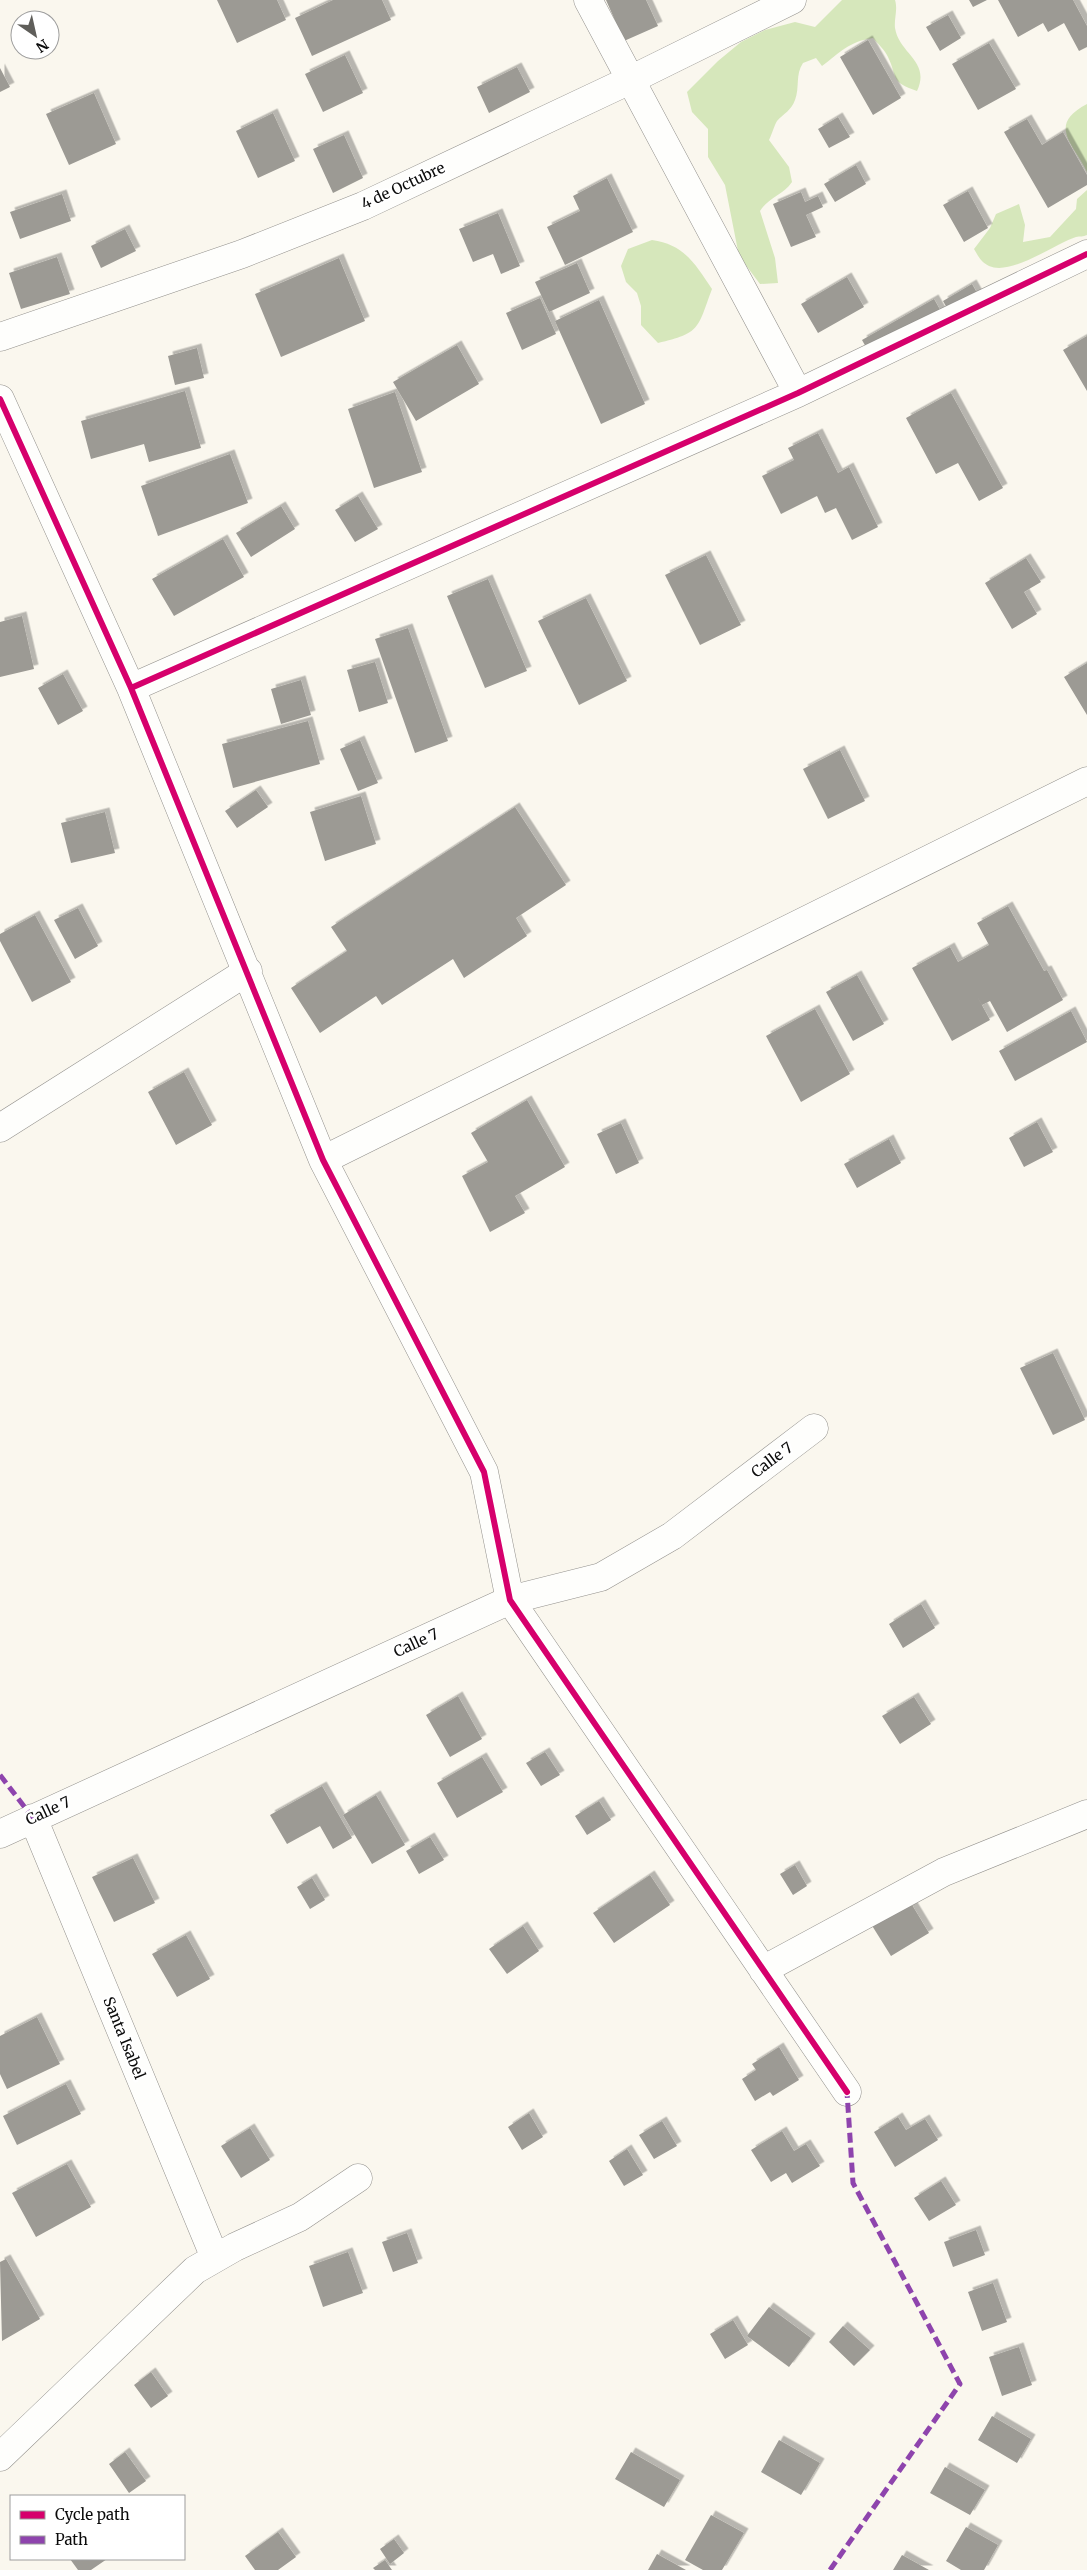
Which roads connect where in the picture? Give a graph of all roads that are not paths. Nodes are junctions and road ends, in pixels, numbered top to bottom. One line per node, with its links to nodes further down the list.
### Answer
1 (588, 0): 3 (street)
2 (792, 0): 3 (street, 4 de Octubre)
3 (630, 80): 5 (street, 4 de Octubre); 6 (street)
4 (1087, 254): 6 (street)
5 (0, 337)
6 (798, 393): 8 (street)
7 (0, 399): 8 (street)
8 (131, 688): 10 (street)
9 (1087, 781): 12 (street)
10 (248, 971): 11 (street); 12 (street)
11 (0, 1128)
12 (323, 1160): 14 (street)
13 (814, 1428): 14 (street, Calle 7)
14 (510, 1600): 16 (street, Calle 7); 18 (street)
15 (1087, 1814): 18 (street)
16 (33, 1818): 17 (street, Calle 7); 21 (street, Santa Isabel)
17 (0, 1834)
18 (764, 1970): 19 (street)
19 (847, 2092)
20 (358, 2178): 21 (street)
21 (215, 2258): 22 (street)
22 (0, 2457)

